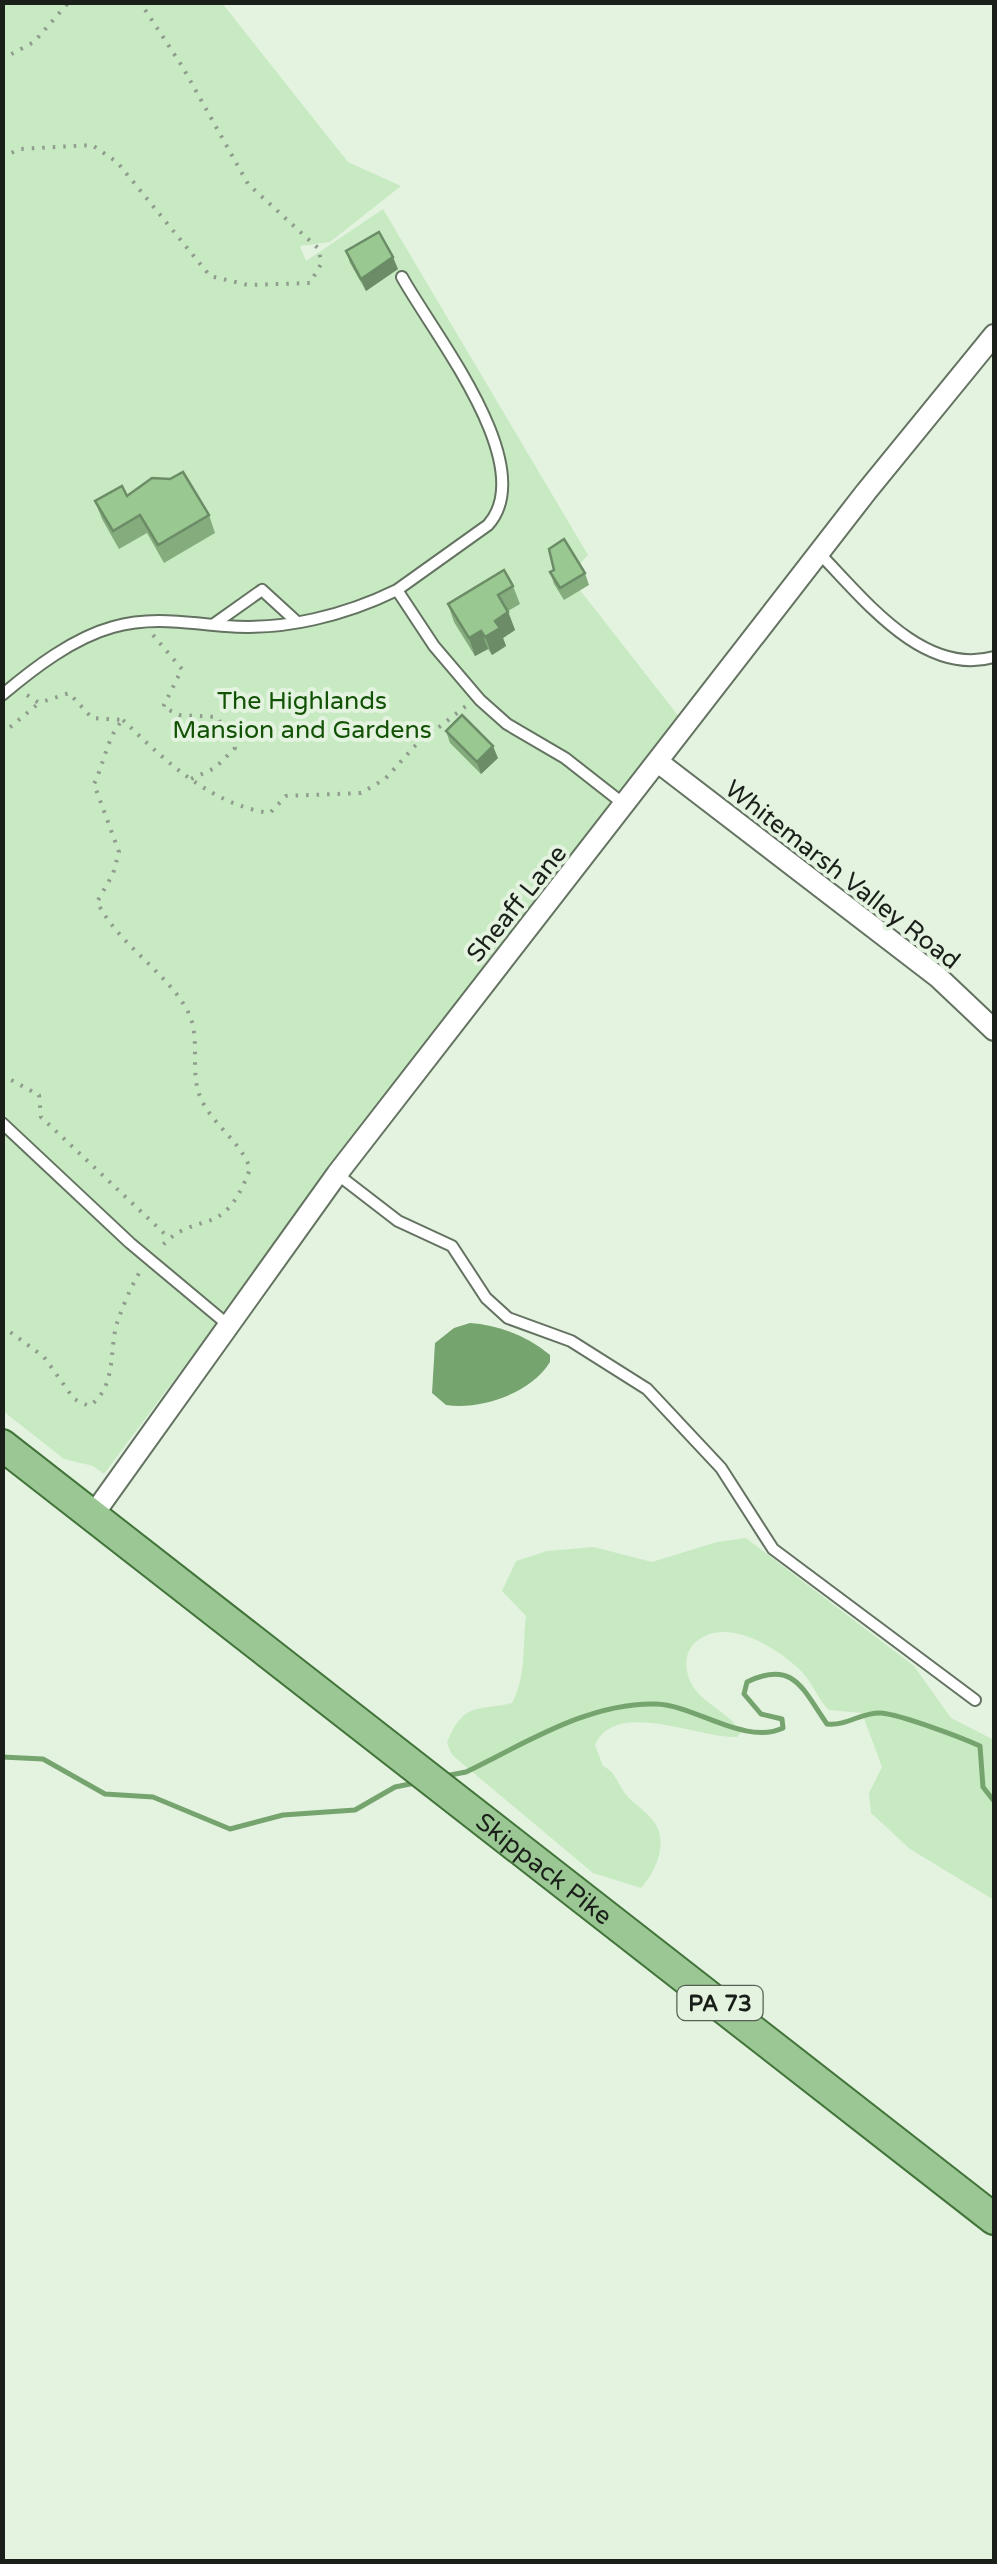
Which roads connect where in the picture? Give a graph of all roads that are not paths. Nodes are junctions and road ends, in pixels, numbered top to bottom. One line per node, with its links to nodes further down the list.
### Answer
1 (402, 277): 4 (lane)
2 (994, 335): 3 (street, Sheaff Lane)
3 (819, 553): 7 (lane); 9 (street, Sheaff Lane)
4 (396, 590): 5 (lane); 10 (lane)
5 (297, 622): 6 (lane); 6 (lane)
6 (214, 624): 8 (lane)
7 (994, 657)
8 (2, 695)
9 (658, 762): 10 (street, Sheaff Lane); 11 (street, Whitemarsh Valley Road)
10 (626, 806): 13 (street, Sheaff Lane)
11 (994, 1030)
12 (2, 1122): 14 (lane)
13 (337, 1174): 14 (street, Sheaff Lane); 17 (lane)
14 (228, 1324): 16 (street, Sheaff Lane)
15 (6, 1458): 16 (main road, PA 73)
16 (92, 1515): 18 (main road, Skippack Pike / PA 73)
17 (975, 1700)
18 (994, 2219)

